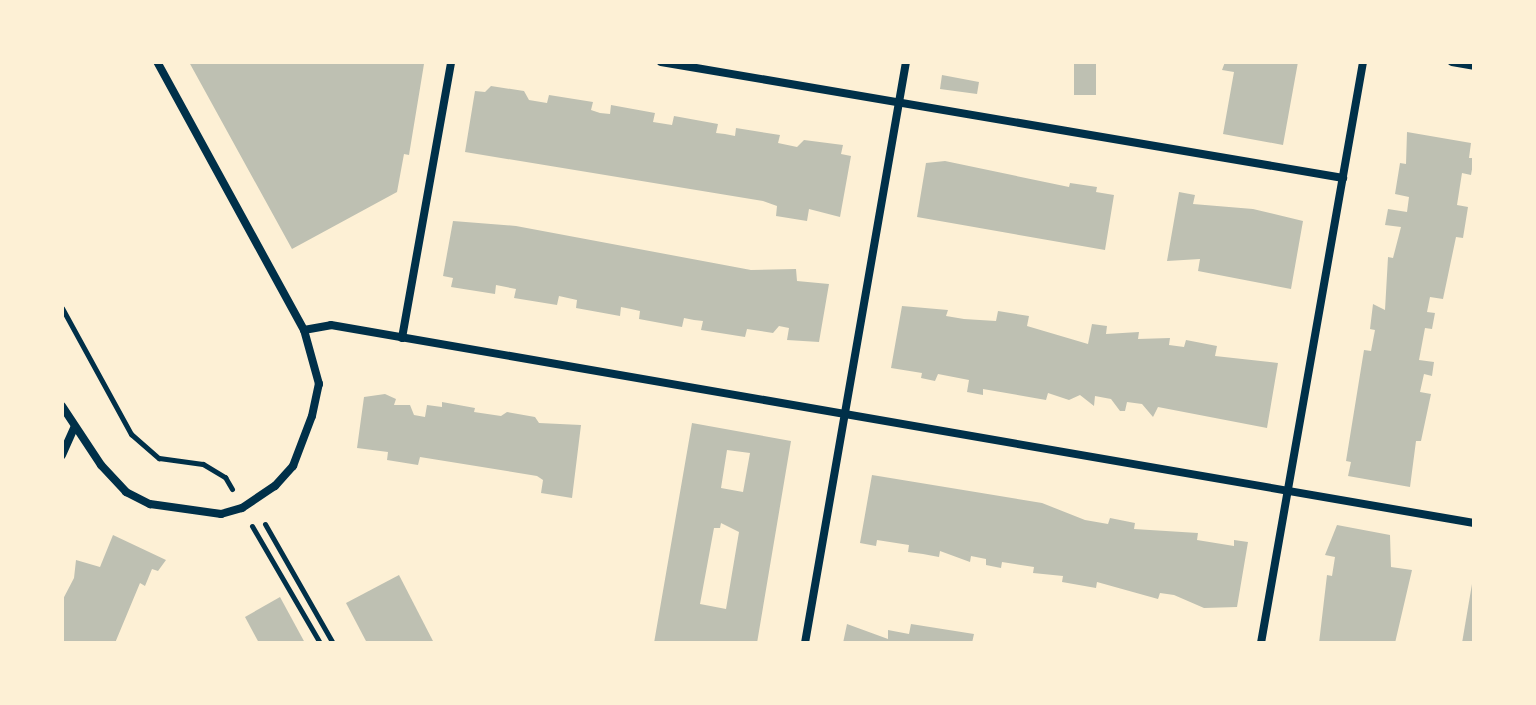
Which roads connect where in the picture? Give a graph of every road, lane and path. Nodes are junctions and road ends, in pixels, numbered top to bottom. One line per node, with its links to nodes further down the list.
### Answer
1 (157, 62): 11 (street)
2 (451, 62): 12 (street)
3 (661, 62): 8 (street)
4 (906, 62): 8 (street)
5 (1363, 62): 9 (street)
6 (1452, 62): 7 (street)
7 (1474, 66)
8 (899, 103): 9 (street); 14 (street)
9 (1343, 178): 17 (street)
10 (62, 308): 18 (path)
11 (304, 330): 12 (street); 18 (street)
12 (402, 338): 14 (street)
13 (62, 406): 15 (street)
14 (846, 416): 17 (street); 23 (street)
15 (74, 428): 16 (street); 18 (street)
16 (62, 455)
17 (1288, 491): 19 (street); 24 (street)
18 (242, 508): 21 (path)
19 (1474, 523)
20 (265, 524): 22 (path)
21 (320, 643)
22 (333, 643)
23 (805, 643)
24 (1261, 643)

